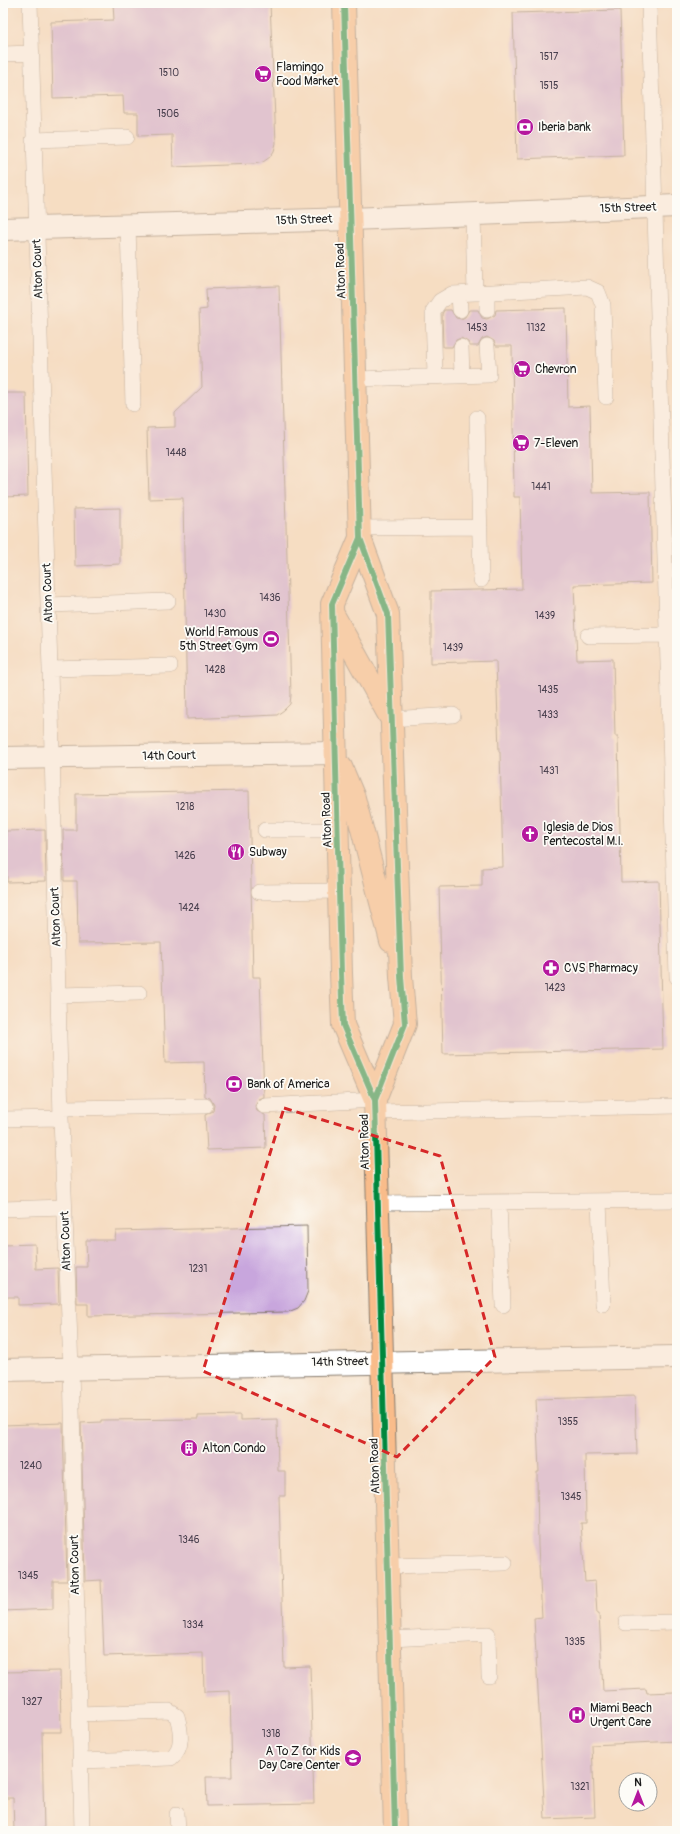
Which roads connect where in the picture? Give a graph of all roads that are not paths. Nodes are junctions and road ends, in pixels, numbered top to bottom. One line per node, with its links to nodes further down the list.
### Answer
1 (30, 3): 4 (lane, Alton Court)
2 (344, 3): 11 (highway, Alton Road)
3 (649, 3): 9 (lane)
4 (32, 53): 5 (lane); 7 (lane, Alton Court)
5 (3, 54)
6 (127, 137): 7 (lane)
7 (33, 140): 13 (lane, Alton Court)
8 (677, 206): 9 (street, 15th Street)
9 (655, 207): 10 (street, 15th Street); 33 (lane)
10 (473, 214): 11 (street, 15th Street); 15 (lane)
11 (350, 219): 12 (street, 15th Street); 23 (highway, Alton Road)
12 (128, 225): 13 (street, 15th Street); 25 (lane)
13 (36, 228): 14 (street, 15th Street); 31 (lane, Alton Court)
14 (3, 229)
15 (481, 293): 16 (lane); 18 (lane); 24 (lane)
16 (459, 294): 17 (lane); 22 (lane)
17 (460, 310)
18 (487, 310)
19 (487, 346): 21 (lane)
20 (461, 347): 21 (lane)
21 (462, 375): 22 (lane)
22 (435, 376): 23 (lane)
23 (355, 379): 28 (highway, Alton Road)
24 (606, 397)
25 (133, 404)
26 (477, 418): 27 (lane)
27 (480, 527): 28 (lane); 29 (lane)
28 (360, 533): 32 (highway, Alton Road); 38 (highway, Alton Road)
29 (482, 580)
30 (168, 601): 31 (lane)
31 (48, 605): 36 (lane, Alton Court)
32 (332, 613): 38 (highway); 39 (highway, Alton Road)
33 (667, 635): 34 (lane); 47 (lane)
34 (588, 636)
35 (170, 666): 36 (lane)
36 (50, 669): 41 (lane, Alton Court)
37 (453, 715): 38 (lane)
38 (391, 719): 46 (highway, Alton Road)
39 (335, 753): 41 (street, 14th Court); 43 (highway, Alton Road); 46 (highway)
40 (3, 758): 41 (street, 14th Court)
41 (52, 758): 49 (lane, Alton Court)
42 (265, 830): 43 (lane)
43 (338, 830): 44 (highway, Alton Road)
44 (340, 891): 45 (lane); 52 (highway, Alton Road)
45 (259, 892)
46 (401, 977): 52 (highway, Alton Road)
47 (677, 977)
48 (139, 993): 49 (lane)
49 (58, 995): 54 (lane, Alton Court)
50 (205, 1106): 54 (lane)
51 (264, 1106): 52 (lane)
52 (376, 1106): 53 (lane); 58 (highway, Alton Road)
53 (677, 1106)
54 (61, 1113): 55 (lane); 60 (lane, Alton Court)
55 (3, 1120)
56 (677, 1200): 57 (lane)
57 (599, 1201): 59 (lane); 62 (lane)
58 (378, 1203): 59 (lane); 65 (highway, Alton Road)
59 (499, 1203): 63 (lane)
60 (64, 1207): 61 (lane); 66 (lane, Alton Court)
61 (3, 1208)
62 (603, 1304)
63 (503, 1305)
64 (677, 1357): 65 (street, 14th Street)
65 (383, 1362): 66 (street, 14th Street); 69 (highway, Alton Road)
66 (71, 1367): 67 (street, 14th Street); 74 (lane, Alton Court)
67 (3, 1370)
68 (505, 1563): 69 (lane)
69 (389, 1566): 72 (highway, Alton Road)
70 (677, 1622): 71 (lane)
71 (626, 1623)
72 (391, 1639): 73 (lane); 79 (highway, Alton Road)
73 (489, 1676)
74 (79, 1714): 75 (lane, Alton Court); 75 (lane)
75 (80, 1761): 77 (lane, Alton Court)
76 (177, 1814): 78 (lane)
77 (82, 1831)
78 (178, 1831)
79 (395, 1831)

